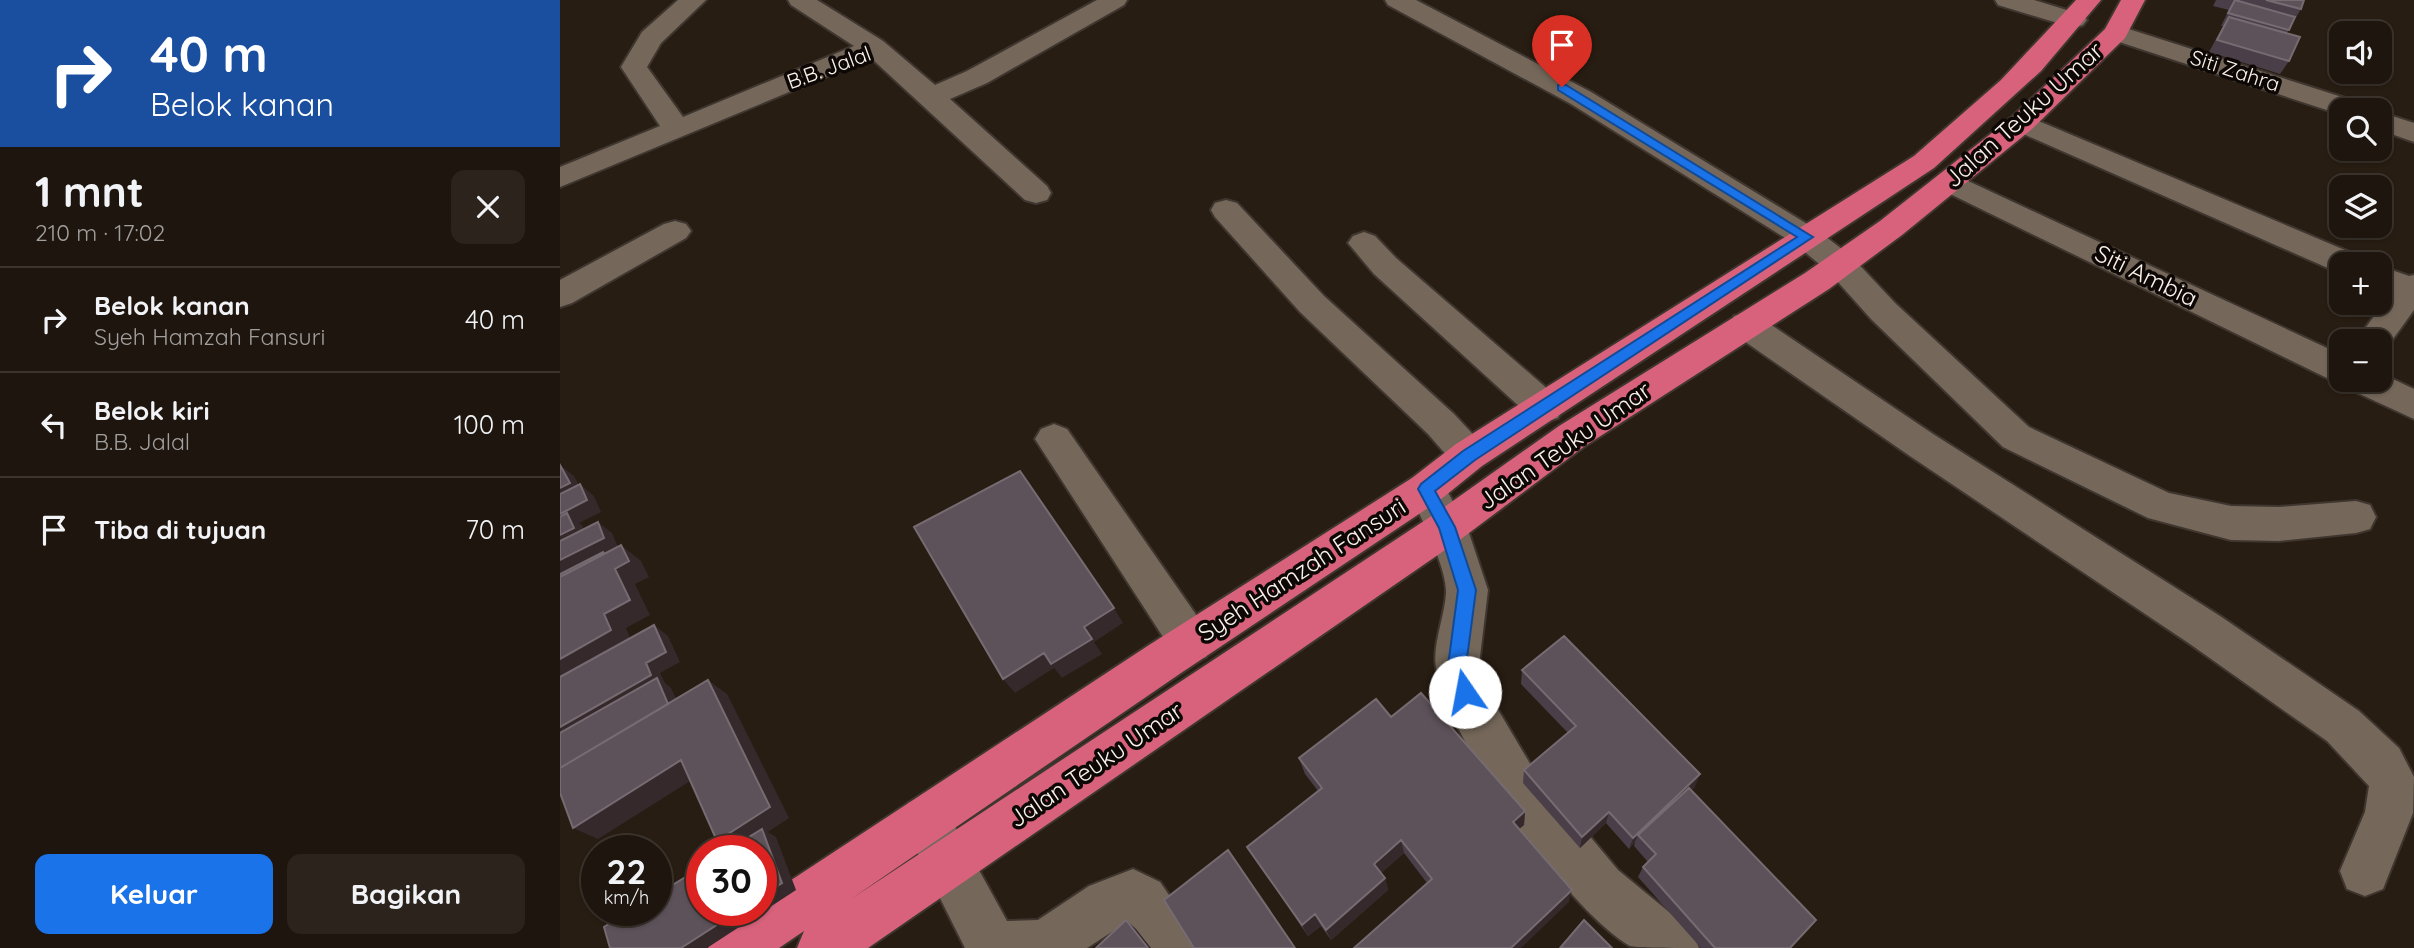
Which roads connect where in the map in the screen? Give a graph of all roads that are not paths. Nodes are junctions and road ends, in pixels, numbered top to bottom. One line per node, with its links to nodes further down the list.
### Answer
1 (694, 0): 13 (street)
2 (800, 0): 8 (street)
3 (1115, 0): 9 (street)
4 (1397, 0): 20 (street)
5 (2007, 0): 6 (street)
6 (2081, 10): 20 (highway, Syeh Hamzah Fansuri)
7 (2125, 17): 10 (street, Siti Zahra); 11 (highway, Jalan Teuku Umar)
8 (874, 47): 9 (street, B.B. Jalal); 13 (street, B.B. Jalal)
9 (932, 97): 17 (street, B.B. Jalal)
10 (2329, 100)
11 (2022, 122): 16 (highway, Jalan Teuku Umar); 22 (street)
12 (2392, 125): 14 (street)
13 (677, 129): 15 (street, B.B. Jalal)
14 (2414, 134)
15 (560, 178)
16 (1951, 182): 23 (highway, Jalan Teuku Umar); 29 (street, Siti Ambia)
17 (1036, 193)
18 (1226, 210): 34 (street)
19 (674, 230): 26 (street)
20 (1806, 237): 23 (street); 32 (highway, Syeh Hamzah Fansuri)
21 (1364, 243): 32 (street)
22 (2329, 256)
23 (1839, 264): 27 (highway, Jalan Teuku Umar); 36 (street)
24 (2392, 281): 25 (street)
25 (2413, 288): 28 (street)
26 (560, 295)
27 (1746, 325): 35 (highway, Jalan Teuku Umar); 40 (street)
28 (2382, 329)
29 (2329, 364)
30 (2387, 392): 31 (street)
31 (2414, 405)
32 (1545, 408): 34 (highway, Syeh Hamzah Fansuri)
33 (1054, 439): 37 (street)
34 (1469, 456): 35 (highway, Syeh Hamzah Fansuri)
35 (1437, 508): 37 (highway, Syeh Hamzah Fansuri); 39 (highway, Jalan Teuku Umar); 45 (street)
36 (2356, 517)
37 (1191, 642): 38 (highway, Syeh Hamzah Fansuri)
38 (925, 820): 39 (street); 41 (highway, Syeh Hamzah Fansuri)
39 (951, 864): 42 (highway, Jalan Teuku Umar); 43 (street)
40 (2365, 872)
41 (734, 948)
42 (823, 948)
43 (993, 948): 44 (street)
44 (1175, 948)
45 (1673, 948)

